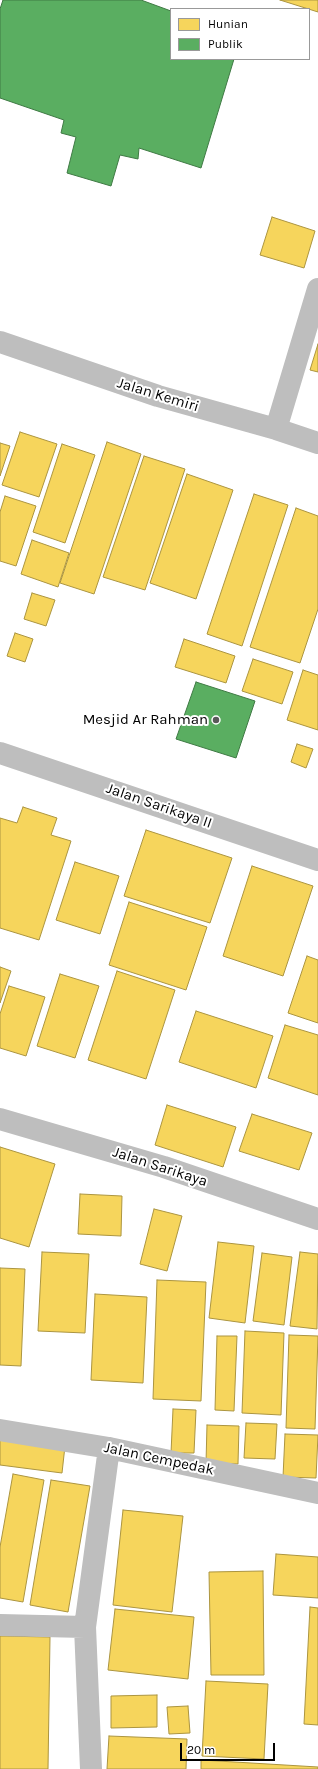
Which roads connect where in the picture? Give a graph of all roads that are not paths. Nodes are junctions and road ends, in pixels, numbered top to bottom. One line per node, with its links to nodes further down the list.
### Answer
1 (318, 289): 3 (street)
2 (0, 342): 3 (street, Jalan Kemiri)
3 (276, 429): 4 (street, Jalan Kemiri)
4 (318, 443)
5 (0, 753): 6 (street, Jalan Sarikaya II)
6 (318, 860)
7 (0, 1118): 8 (street, Jalan Sarikaya)
8 (318, 1219)
9 (0, 1430): 10 (street, Jalan Cempedak)
10 (109, 1448): 11 (street, Jalan Cempedak); 13 (street)
11 (318, 1492)
12 (0, 1626): 13 (street)
13 (85, 1628): 14 (street)
14 (91, 1769)

